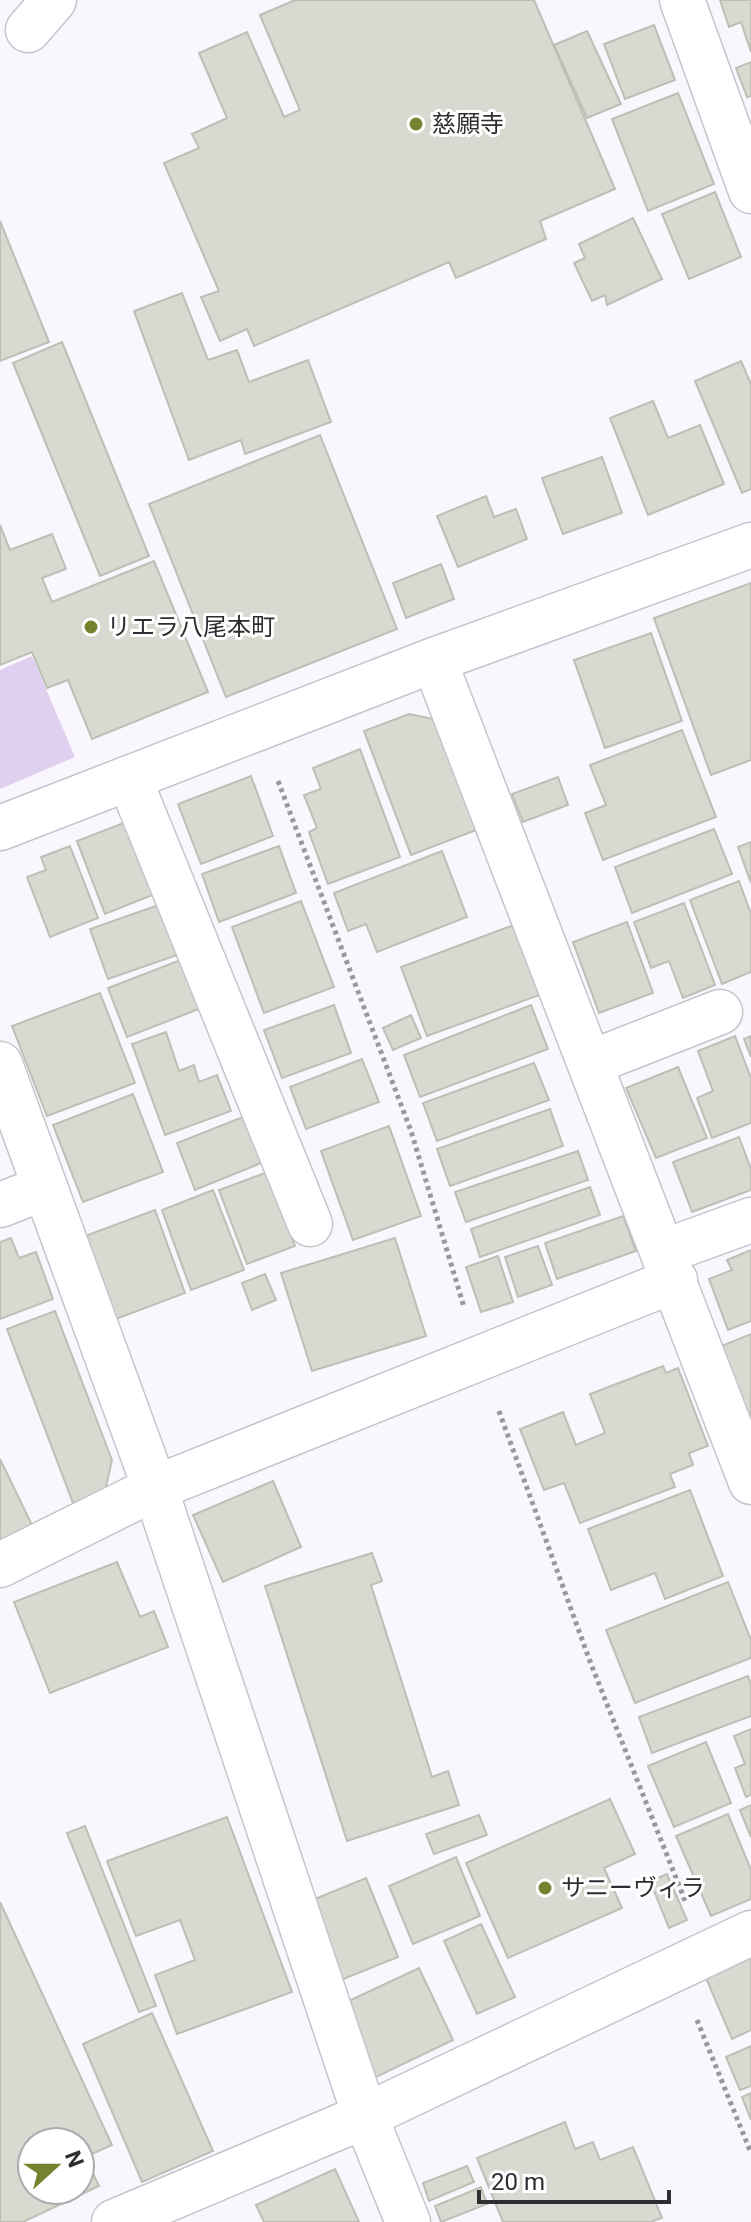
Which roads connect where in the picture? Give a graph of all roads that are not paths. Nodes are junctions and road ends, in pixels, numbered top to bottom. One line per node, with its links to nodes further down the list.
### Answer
1 (682, 0): 2 (street)
2 (751, 191)
3 (751, 545): 4 (street)
4 (434, 660): 5 (street); 8 (street)
5 (129, 778): 6 (street); 13 (street)
6 (0, 828)
7 (720, 1012): 8 (street)
8 (590, 1063): 14 (street)
9 (0, 1064): 10 (street)
10 (44, 1188): 11 (street); 16 (street)
11 (0, 1205)
12 (751, 1220): 14 (street)
13 (310, 1224)
14 (669, 1266): 15 (street); 16 (street)
15 (751, 1482)
16 (155, 1488): 17 (street); 19 (street)
17 (0, 1565)
18 (751, 1933): 19 (street)
19 (365, 2116): 20 (street); 21 (street)
20 (114, 2222)
21 (408, 2222)

